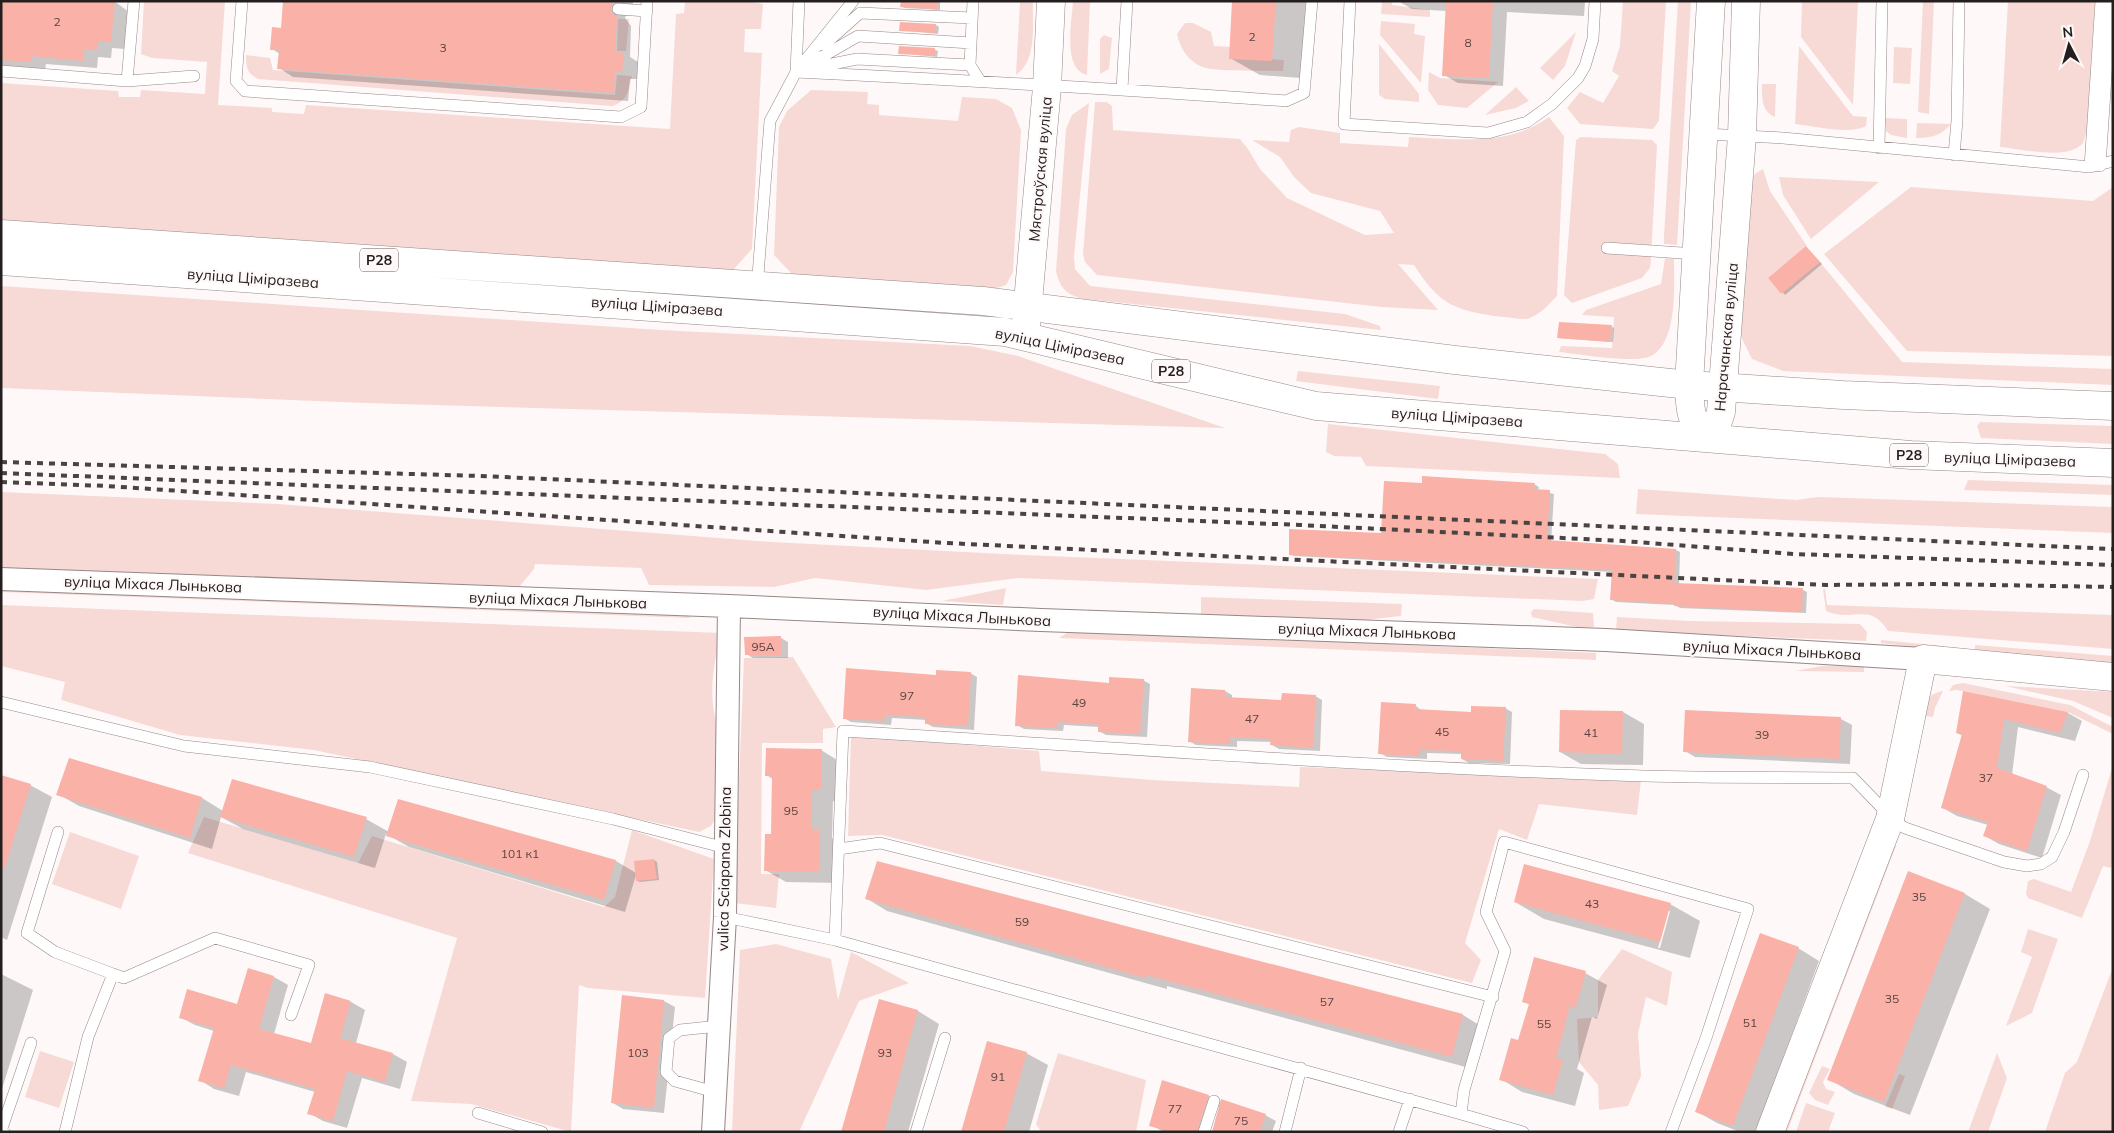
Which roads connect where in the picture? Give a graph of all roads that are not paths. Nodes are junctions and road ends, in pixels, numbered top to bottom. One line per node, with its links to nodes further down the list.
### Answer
1 (134, 1): 25 (lane)
2 (242, 1): 17 (lane)
3 (799, 1): 23 (lane)
4 (853, 1): 23 (lane)
5 (973, 1): 19 (lane)
6 (1051, 1): 27 (main road, Мястраўская вуліца)
7 (1127, 1): 28 (lane)
8 (1312, 1): 28 (lane)
9 (1350, 1): 10 (lane)
10 (1595, 1)
11 (1711, 1): 29 (main road, Нарачанская вуліца)
12 (1746, 1): 30 (main road, Нарачанская вуліца)
13 (1882, 1): 31 (lane)
14 (1959, 1): 33 (lane)
15 (2101, 1): 35 (lane)
16 (2111, 1): 35 (lane)
17 (647, 6): 18 (lane)
18 (618, 9)
19 (972, 18): 20 (lane); 23 (lane)
20 (971, 43): 21 (lane); 23 (lane)
21 (970, 65): 23 (lane); 26 (lane)
22 (1, 71): 25 (lane)
23 (796, 72): 26 (lane); 40 (lane)
24 (194, 76): 25 (lane)
25 (127, 81)
26 (980, 81): 27 (lane)
27 (1046, 87): 28 (lane); 41 (main road, Мястраўская вуліца)
28 (1122, 89)
29 (1705, 134): 30 (lane); 38 (main road, Нарачанская вуліца)
30 (1742, 136): 31 (lane); 44 (main road, Нарачанская вуліца)
31 (1879, 148): 33 (lane)
32 (2113, 152): 34 (lane)
33 (1954, 155): 35 (lane)
34 (2112, 161): 35 (lane)
35 (2095, 166)
36 (1, 234): 40 (main road, вуліца Ціміразева / Р28)
37 (1607, 248): 38 (lane)
38 (1697, 254): 43 (main road, Нарачанская вуліца)
39 (1, 261): 40 (main road, вуліца Ціміразева / Р28)
40 (756, 300): 41 (main road, вуліца Ціміразева / Р28); 42 (main road, вуліца Ціміразева / Р28)
41 (1028, 306): 42 (main road, Мястраўская вуліца); 43 (main road, вуліца Ціміразева / Р28)
42 (1025, 336): 46 (main road, вуліца Ціміразева / Р28)
43 (1689, 385): 44 (main road, вуліца Ціміразева / Р28); 46 (main road, Нарачанская вуліца)
44 (1723, 387): 45 (main road, вуліца Ціміразева / Р28); 46 (main road, Нарачанская вуліца)
45 (2113, 406)
46 (1706, 436): 47 (main road, вуліца Ціміразева / Р28)
47 (2113, 463)
48 (1, 579): 49 (street, вуліца Міхася Лынькова)
49 (729, 606): 50 (street, вуліца Міхася Лынькова); 56 (street, vulica Sciapana Zlobina)
50 (1923, 659): 51 (main road, вуліца Міхася Лынькова); 54 (main road)
51 (2113, 677)
52 (1, 702): 56 (lane)
53 (2083, 774): 54 (lane)
54 (1890, 819): 57 (lane); 82 (main road)
55 (58, 832): 60 (lane)
56 (726, 848): 58 (street, vulica Sciapana Zlobina)
57 (839, 849): 59 (lane); 61 (lane)
58 (725, 917): 59 (lane); 63 (street, vulica Sciapana Zlobina)
59 (835, 940): 66 (lane)
60 (113, 974): 62 (lane); 73 (lane)
61 (1493, 997): 71 (lane); 81 (lane)
62 (291, 1015)
63 (719, 1026): 67 (street, vulica Sciapana Zlobina); 67 (lane)
64 (945, 1038): 76 (lane)
65 (31, 1043): 72 (lane)
66 (1301, 1068): 68 (lane); 78 (lane)
67 (715, 1092): 75 (street, vulica Sciapana Zlobina)
68 (1410, 1099): 71 (lane); 79 (lane)
69 (1214, 1101): 77 (lane)
70 (478, 1114): 74 (lane)
71 (1461, 1114): 80 (lane)
72 (4, 1132)
73 (65, 1132)
74 (542, 1132)
75 (713, 1132)
76 (916, 1132)
77 (1204, 1132)
78 (1286, 1132)
79 (1399, 1132)
80 (1523, 1132)
81 (1671, 1132)
82 (1770, 1132)

